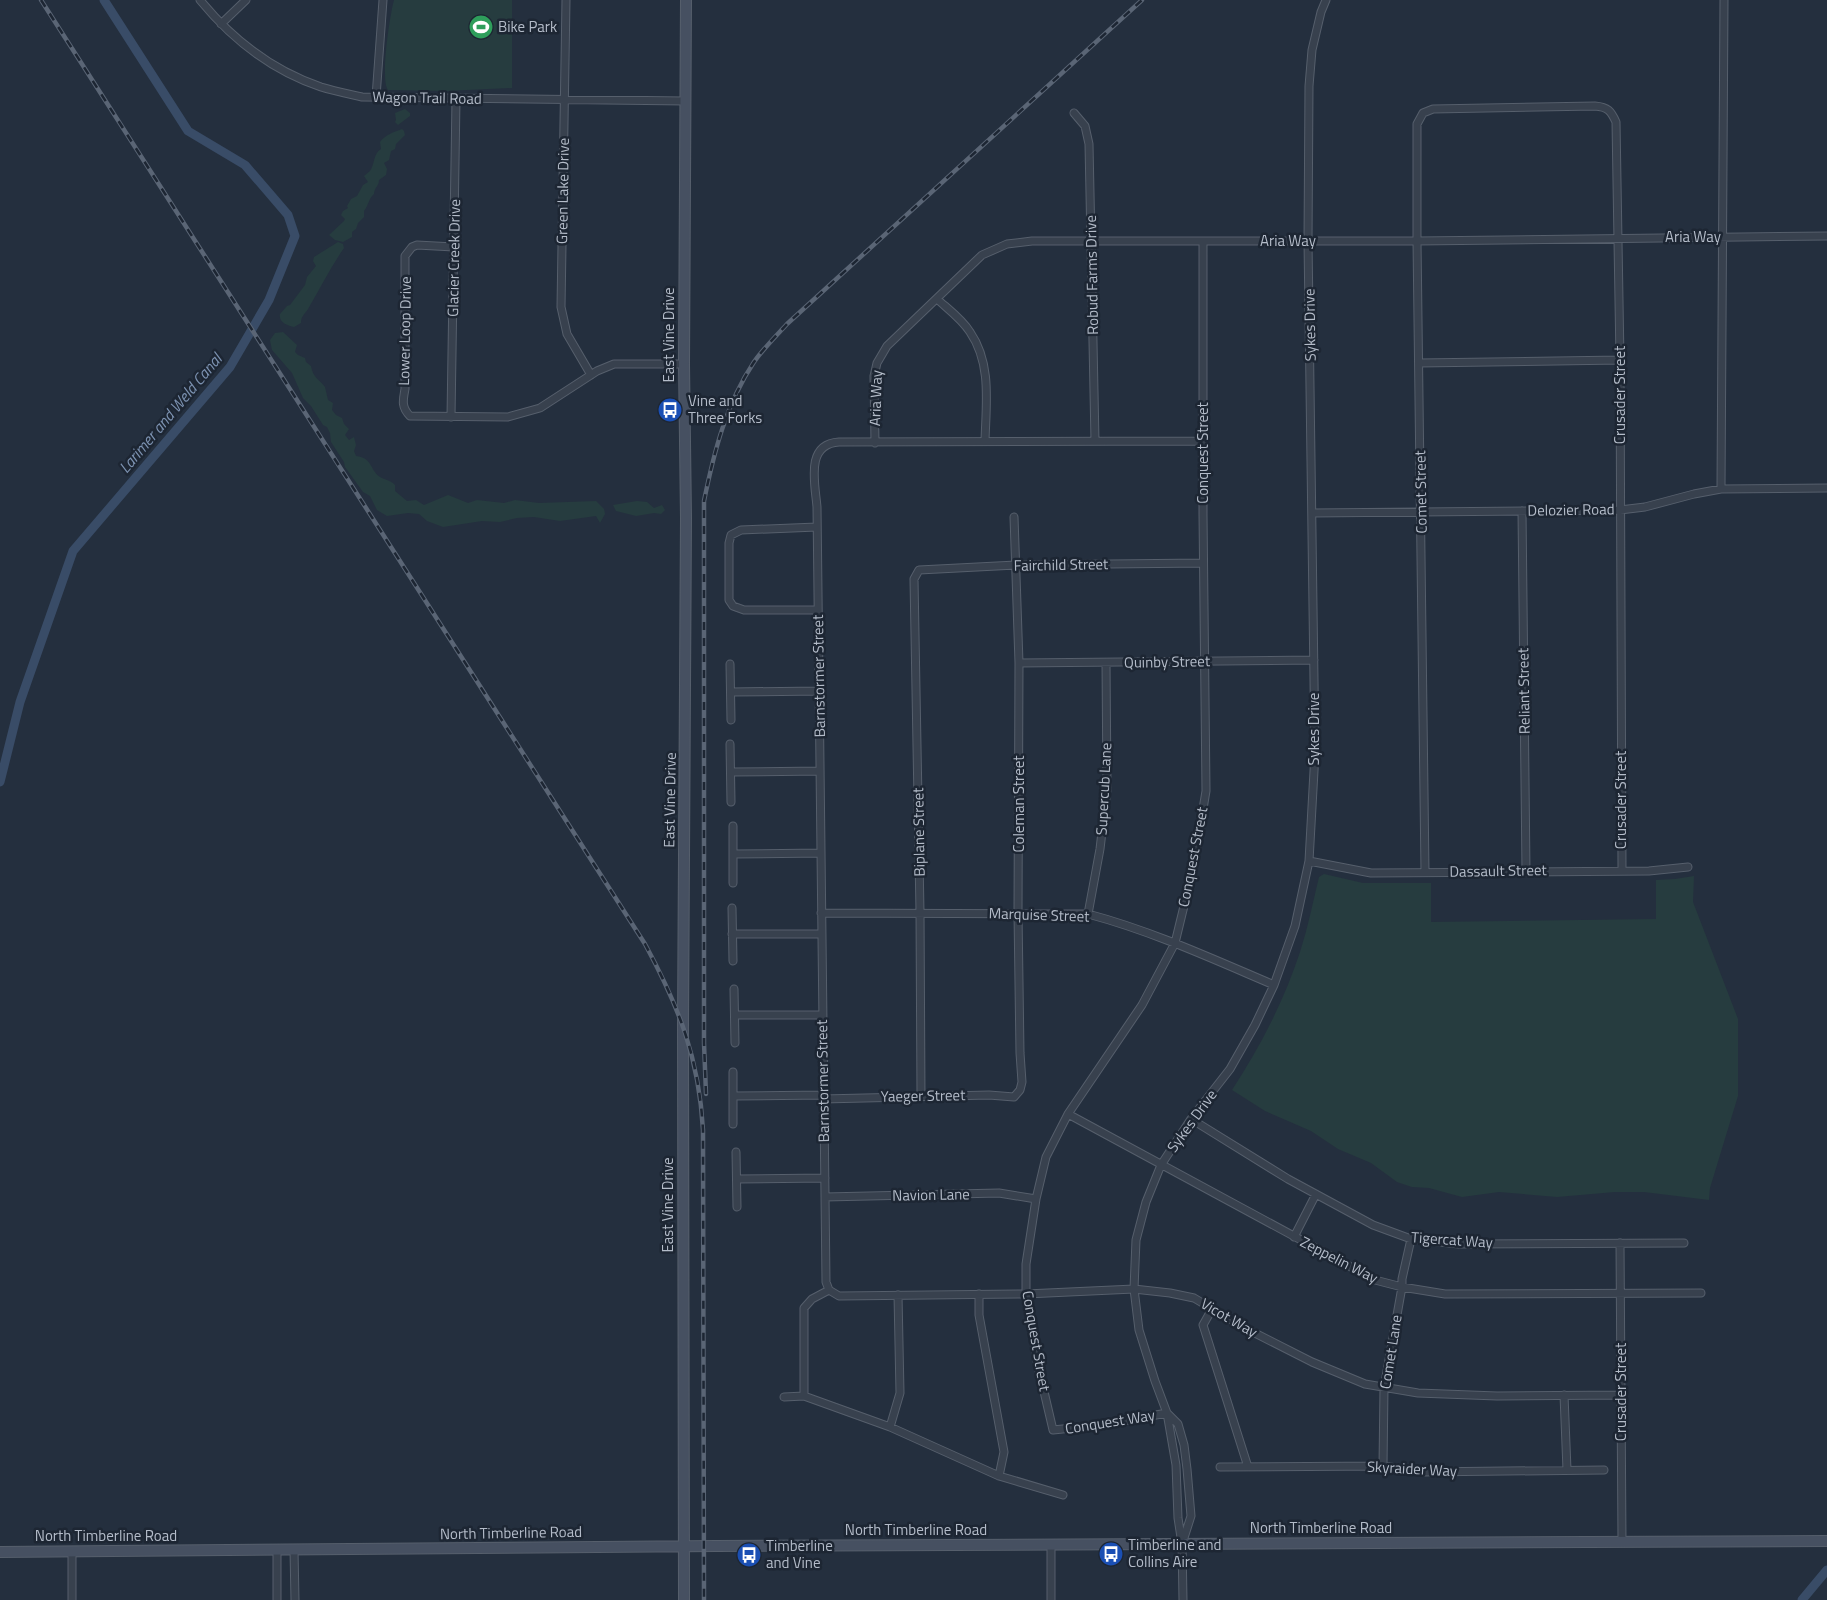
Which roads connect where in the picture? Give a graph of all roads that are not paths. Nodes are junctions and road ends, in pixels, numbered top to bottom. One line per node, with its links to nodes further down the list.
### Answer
1 (200, 0): 8 (street, Wagon Trail Road)
2 (246, 0): 8 (street)
3 (383, 0): 9 (street)
4 (566, 0): 11 (street, Green Lake Drive)
5 (686, 0): 12 (main road, East Vine Drive)
6 (1326, 0): 19 (street, Sykes Drive)
7 (1724, 0): 16 (street)
8 (221, 24): 9 (street, Wagon Trail Road)
9 (376, 97): 10 (street, Wagon Trail Road)
10 (456, 99): 11 (street, Wagon Trail Road); 22 (street, Glacier Creek Drive)
11 (564, 100): 12 (street, Wagon Trail Road); 27 (street, Green Lake Drive)
12 (685, 101): 26 (main road, East Vine Drive)
13 (1074, 113): 18 (street, Robud Farms Drive)
14 (1422, 113): 17 (street, Crusader Street); 20 (street, Comet Street)
15 (1827, 236): 16 (street, Aria Way)
16 (1723, 237): 17 (street, Aria Way); 34 (street)
17 (1618, 238): 20 (street, Aria Way); 24 (street, Crusader Street)
18 (1091, 241): 21 (street, Aria Way); 23 (street, Aria Way); 30 (street, Robud Farms Drive)
19 (1308, 241): 20 (street, Aria Way); 21 (street, Aria Way); 38 (street, Sykes Drive)
20 (1417, 241): 25 (street, Comet Street)
21 (1202, 242): 31 (street, Conquest Street)
22 (454, 247): 28 (street, Glacier Creek Drive); 28 (street, Lower Loop Drive)
23 (937, 299): 29 (street); 32 (street, Aria Way)
24 (1620, 360): 25 (street); 35 (street, Crusader Street)
25 (1419, 363): 37 (street, Comet Street)
26 (684, 364): 27 (street); 128 (main road, East Vine Drive)
27 (591, 376): 28 (street)
28 (451, 417)
29 (985, 441): 30 (street, Barnstormer Street); 32 (street, Barnstormer Street)
30 (1095, 441): 31 (street, Barnstormer Street)
31 (1203, 441): 41 (street, Conquest Street)
32 (875, 443): 40 (street, Barnstormer Street)
33 (1827, 488): 34 (street, Delozier Road)
34 (1721, 489): 35 (street, Delozier Road)
35 (1620, 510): 36 (street, Delozier Road); 62 (street, Crusader Street)
36 (1522, 511): 37 (street, Delozier Road); 63 (street, Reliant Street)
37 (1421, 512): 38 (street, Delozier Road); 64 (street, Comet Street)
38 (1312, 513): 45 (street, Sykes Drive)
39 (1014, 517): 42 (street, Coleman Street)
40 (817, 527): 44 (street, Barnstormer Street); 44 (street)
41 (1203, 563): 42 (street, Fairchild Street); 46 (street, Conquest Street)
42 (1016, 565): 43 (street, Fairchild Street); 47 (street, Coleman Street)
43 (919, 570): 67 (street, Biplane Street)
44 (818, 610): 50 (street, Barnstormer Street)
45 (1314, 660): 46 (street, Quinby Street); 60 (street, Sykes Drive)
46 (1204, 661): 48 (street, Quinby Street); 73 (street, Conquest Street)
47 (1019, 663): 48 (street, Quinby Street); 69 (street, Coleman Street)
48 (1106, 663): 70 (street, Supercub Lane)
49 (730, 664): 51 (street)
50 (819, 691): 51 (street); 54 (street, Barnstormer Street)
51 (730, 692): 52 (street)
52 (731, 720)
53 (730, 744): 55 (street)
54 (820, 771): 55 (street); 58 (street, Barnstormer Street)
55 (730, 772): 56 (street)
56 (731, 802)
57 (733, 826): 59 (street)
58 (821, 853): 59 (street); 68 (street, Barnstormer Street)
59 (733, 854): 65 (street)
60 (1309, 861): 64 (street, Dassault Street); 75 (street, Sykes Drive)
61 (1688, 867): 62 (street, Dassault Street)
62 (1622, 870): 63 (street, Dassault Street)
63 (1526, 871): 64 (street, Dassault Street)
64 (1425, 872)
65 (733, 883)
66 (732, 908): 71 (street)
67 (920, 912): 68 (street, Marquise Street); 69 (street, Marquise Street); 83 (street, Biplane Street)
68 (821, 913): 72 (street, Barnstormer Street)
69 (1018, 913): 70 (street, Marquise Street); 81 (street, Coleman Street)
70 (1088, 914): 73 (street, Marquise Street)
71 (732, 934): 72 (street); 74 (street)
72 (822, 934): 77 (street, Barnstormer Street)
73 (1175, 943): 75 (street, Marquise Street); 85 (street, Conquest Street)
74 (733, 961)
75 (1274, 985): 86 (street, Sykes Drive)
76 (734, 989): 78 (street)
77 (823, 1015): 78 (street); 84 (street, Barnstormer Street)
78 (735, 1016): 79 (street)
79 (735, 1043)
80 (733, 1072): 82 (street)
81 (1020, 1090): 83 (street, Yaeger Street)
82 (734, 1096): 84 (street, Yaeger Street); 87 (street)
83 (921, 1096): 84 (street, Yaeger Street)
84 (823, 1097): 90 (street, Barnstormer Street)
85 (1068, 1114): 89 (street, Zeppelin Way); 94 (street, Conquest Street)
86 (1190, 1120): 89 (street, Sykes Drive); 92 (street, Tigercat Way)
87 (734, 1124)
88 (736, 1152): 91 (street)
89 (1161, 1165): 96 (street, Zeppelin Way); 101 (street, Sykes Drive)
90 (825, 1178): 91 (street); 93 (street, Barnstormer Street)
91 (737, 1179): 95 (street)
92 (1316, 1194): 96 (street); 97 (street, Tigercat Way)
93 (825, 1197): 94 (street, Navion Lane); 102 (street, Barnstormer Street)
94 (1036, 1198): 104 (street, Conquest Street)
95 (737, 1207)
96 (1294, 1237): 100 (street, Zeppelin Way)
97 (1411, 1240): 98 (street, Tigercat Way); 100 (street, Comet Lane)
98 (1620, 1243): 99 (street, Tigercat Way); 107 (street, Crusader Street)
99 (1684, 1243)
100 (1402, 1287): 107 (street, Zeppelin Way); 109 (street, Comet Lane)
101 (1134, 1289): 104 (street, Vicot Way); 108 (street, Vicot Way); 114 (street, Sykes Drive)
102 (829, 1290): 106 (street, Vicot Way); 112 (street)
103 (979, 1294): 104 (street, Vicot Way); 106 (street, Vicot Way); 122 (street)
104 (1026, 1294): 116 (street, Conquest Street)
105 (1701, 1294): 107 (street, Zeppelin Way)
106 (898, 1295): 115 (street)
107 (1620, 1295): 111 (street, Crusader Street)
108 (1212, 1309): 109 (street, Vicot Way); 118 (street)
109 (1384, 1388): 110 (street, Vicot Way); 117 (street, Comet Lane)
110 (1564, 1395): 111 (street, Vicot Way); 120 (street)
111 (1621, 1395): 125 (street, Crusader Street)
112 (804, 1396): 113 (street); 115 (street)
113 (784, 1397)
114 (1167, 1413): 116 (street, Conquest Way); 126 (street); 126 (street)
115 (890, 1427): 122 (street)
116 (1053, 1430)
117 (1383, 1466): 118 (street, Skyraider Way); 120 (street, Skyraider Way)
118 (1248, 1467): 119 (street, Skyraider Way)
119 (1220, 1468)
120 (1567, 1470): 121 (street, Skyraider Way)
121 (1604, 1470)
122 (999, 1476): 123 (street)
123 (1063, 1495)
124 (1827, 1541): 125 (main road, North Timberline Road)
125 (1622, 1542): 126 (main road, North Timberline Road)
126 (1182, 1544): 127 (main road, North Timberline Road); 138 (street)
127 (1051, 1545): 128 (main road, North Timberline Road); 137 (street)
128 (684, 1546): 130 (main road, North Timberline Road); 136 (main road, East Vine Drive)
129 (277, 1550): 130 (main road, North Timberline Road); 131 (main road, North Timberline Road); 134 (street)
130 (294, 1550): 135 (street)
131 (72, 1551): 132 (main road, North Timberline Road); 133 (street)
132 (0, 1552)
133 (72, 1600)
134 (277, 1600)
135 (295, 1600)
136 (684, 1600)
137 (1051, 1600)
138 (1183, 1600)

